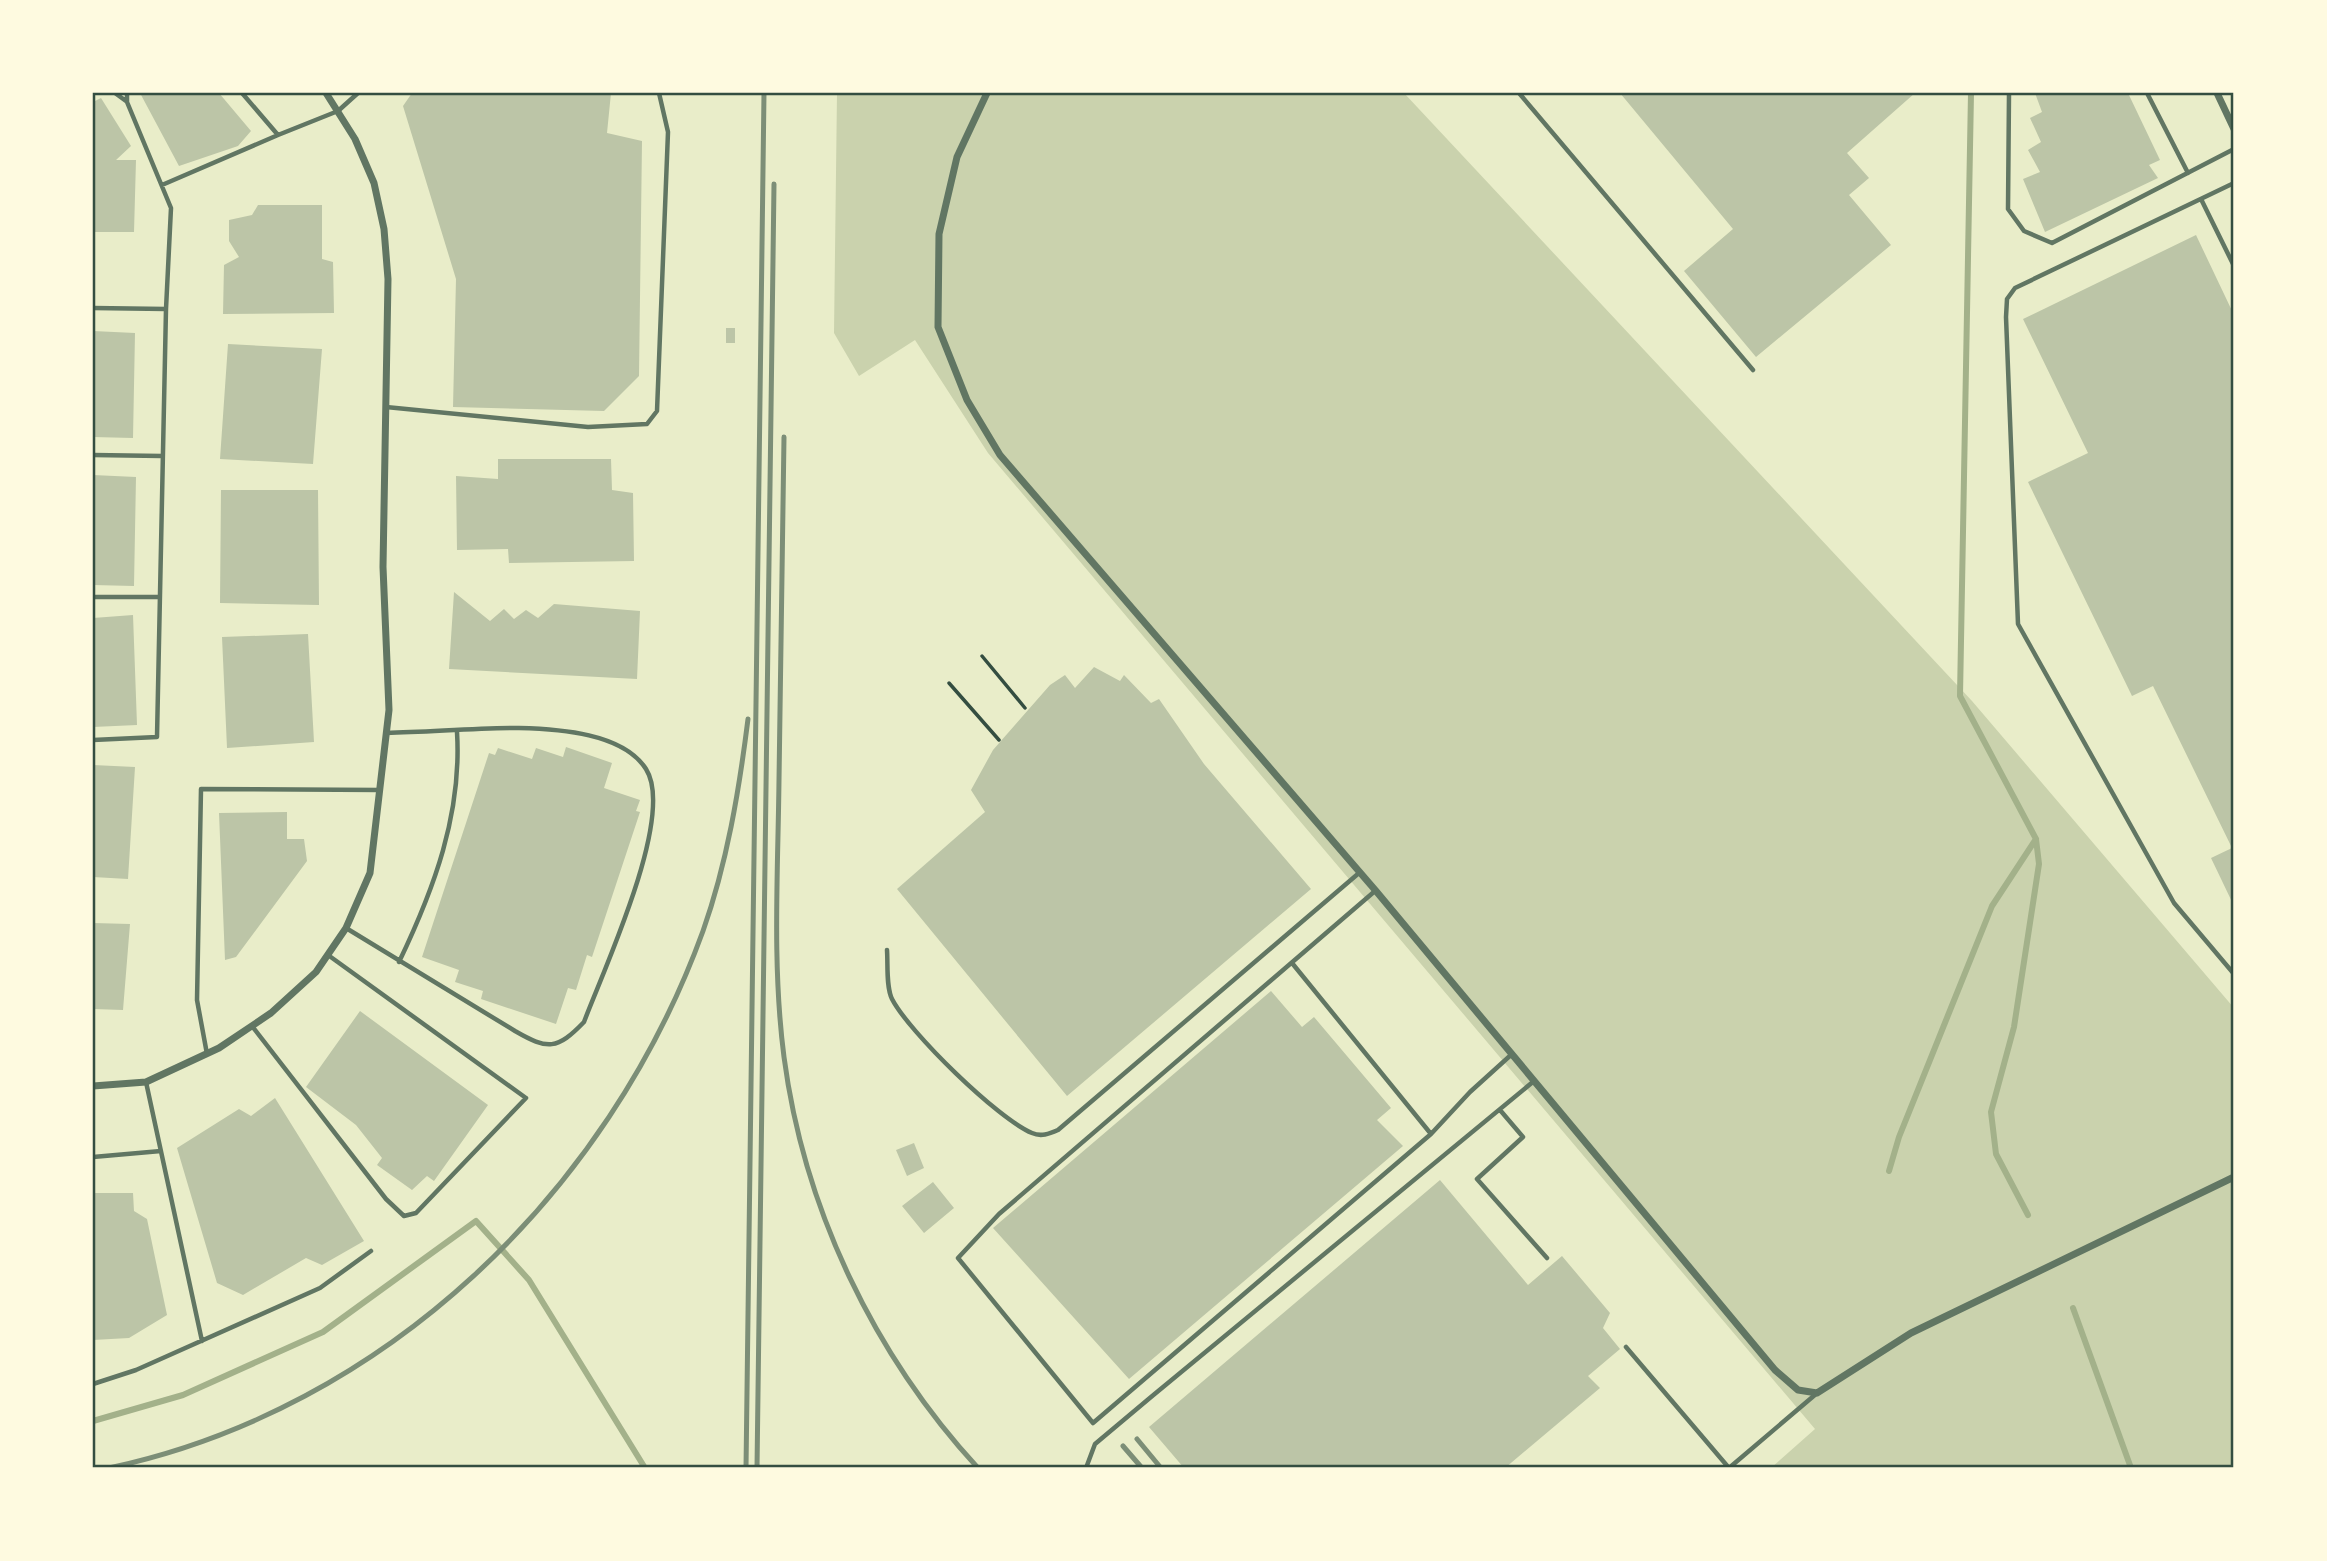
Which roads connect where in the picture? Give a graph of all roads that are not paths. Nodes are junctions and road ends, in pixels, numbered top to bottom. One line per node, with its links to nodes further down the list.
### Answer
1 (115, 93): 12 (lane)
2 (127, 93): 12 (lane)
3 (242, 93): 15 (lane)
4 (326, 93): 13 (street)
5 (358, 93): 13 (lane)
6 (659, 93): 25 (lane)
7 (987, 93): 34 (street)
8 (1519, 93): 24 (lane)
9 (2009, 93): 17 (lane)
10 (2147, 93): 17 (lane)
11 (2217, 93): 14 (street)
12 (127, 102): 19 (lane)
13 (338, 111): 15 (lane); 25 (street)
14 (2234, 128)
15 (278, 135): 19 (lane)
16 (2234, 149): 17 (lane)
17 (2188, 173)
18 (2234, 183): 20 (lane)
19 (162, 186): 23 (lane)
20 (2202, 199): 21 (lane); 41 (lane)
21 (2234, 267)
22 (93, 307): 23 (lane)
23 (166, 309): 27 (lane)
24 (1753, 370)
25 (386, 407): 31 (street)
26 (93, 456): 27 (lane)
27 (162, 456): 29 (lane)
28 (93, 597): 29 (lane)
29 (160, 597): 32 (lane)
30 (457, 732): 31 (lane); 39 (lane); 39 (lane)
31 (386, 733): 33 (street)
32 (93, 740)
33 (381, 790): 36 (street); 43 (lane)
34 (1360, 872): 35 (street); 37 (lane)
35 (1376, 891): 40 (lane); 44 (street)
36 (346, 928): 38 (street); 39 (lane)
37 (887, 950)
38 (328, 954): 42 (street); 42 (lane)
39 (399, 962)
40 (1292, 963): 49 (lane); 49 (lane)
41 (2234, 974)
42 (252, 1026): 43 (street)
43 (207, 1054): 46 (street)
44 (1512, 1054): 45 (street); 49 (lane)
45 (1534, 1081): 48 (lane); 58 (street)
46 (146, 1083): 47 (street); 50 (lane)
47 (93, 1086)
48 (1500, 1110): 54 (lane); 59 (lane)
49 (1431, 1134)
50 (161, 1151): 51 (lane); 55 (lane)
51 (93, 1157)
52 (2234, 1177): 58 (street)
53 (371, 1251): 55 (lane)
54 (1547, 1258)
55 (202, 1341): 57 (lane)
56 (1626, 1347): 60 (lane)
57 (93, 1384)
58 (1817, 1393): 60 (lane)
59 (1086, 1468)
60 (1729, 1468)

